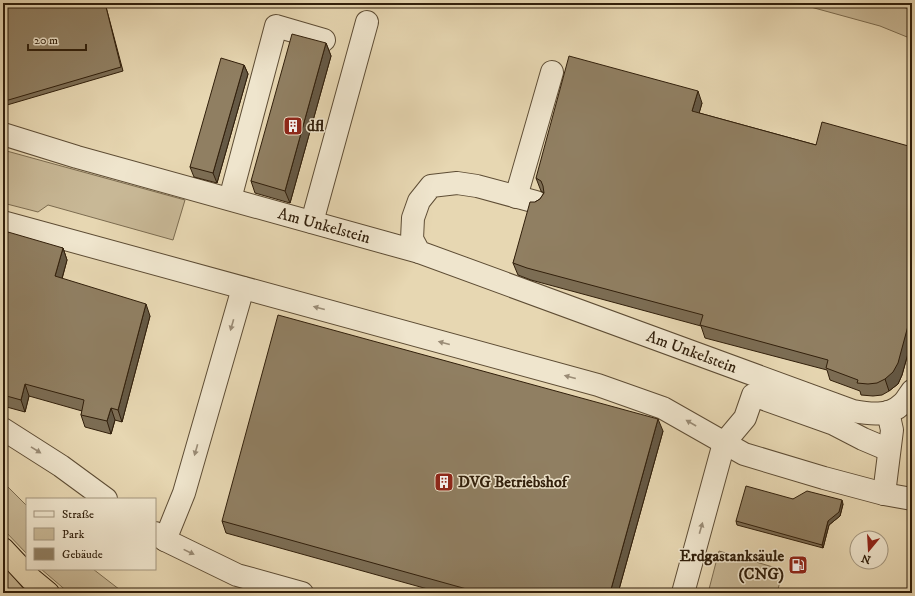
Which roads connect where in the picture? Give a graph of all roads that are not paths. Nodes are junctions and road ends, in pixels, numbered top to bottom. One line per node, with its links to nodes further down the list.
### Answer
1 (367, 22): 7 (street)
2 (324, 40): 5 (street)
3 (552, 72): 8 (street)
4 (3, 134): 5 (street, Am Unkelstein)
5 (230, 199): 7 (street, Am Unkelstein)
6 (3, 222): 9 (street)
7 (312, 222): 8 (street, Am Unkelstein)
8 (419, 252): 11 (street, Am Unkelstein)
9 (243, 288): 13 (street, one-way to 9); 18 (street, one-way to 18)
10 (912, 391): 11 (street)
11 (888, 412): 14 (street)
12 (3, 429): 16 (street, one-way to 16)
13 (724, 443): 14 (street); 15 (street); 22 (street, one-way to 13)
14 (890, 450): 15 (street)
15 (884, 494): 17 (street)
16 (105, 498)
17 (912, 499)
18 (160, 537): 21 (street, one-way to 21)
19 (3, 549): 20 (highway)
20 (48, 593)
21 (302, 593)
22 (683, 593)

